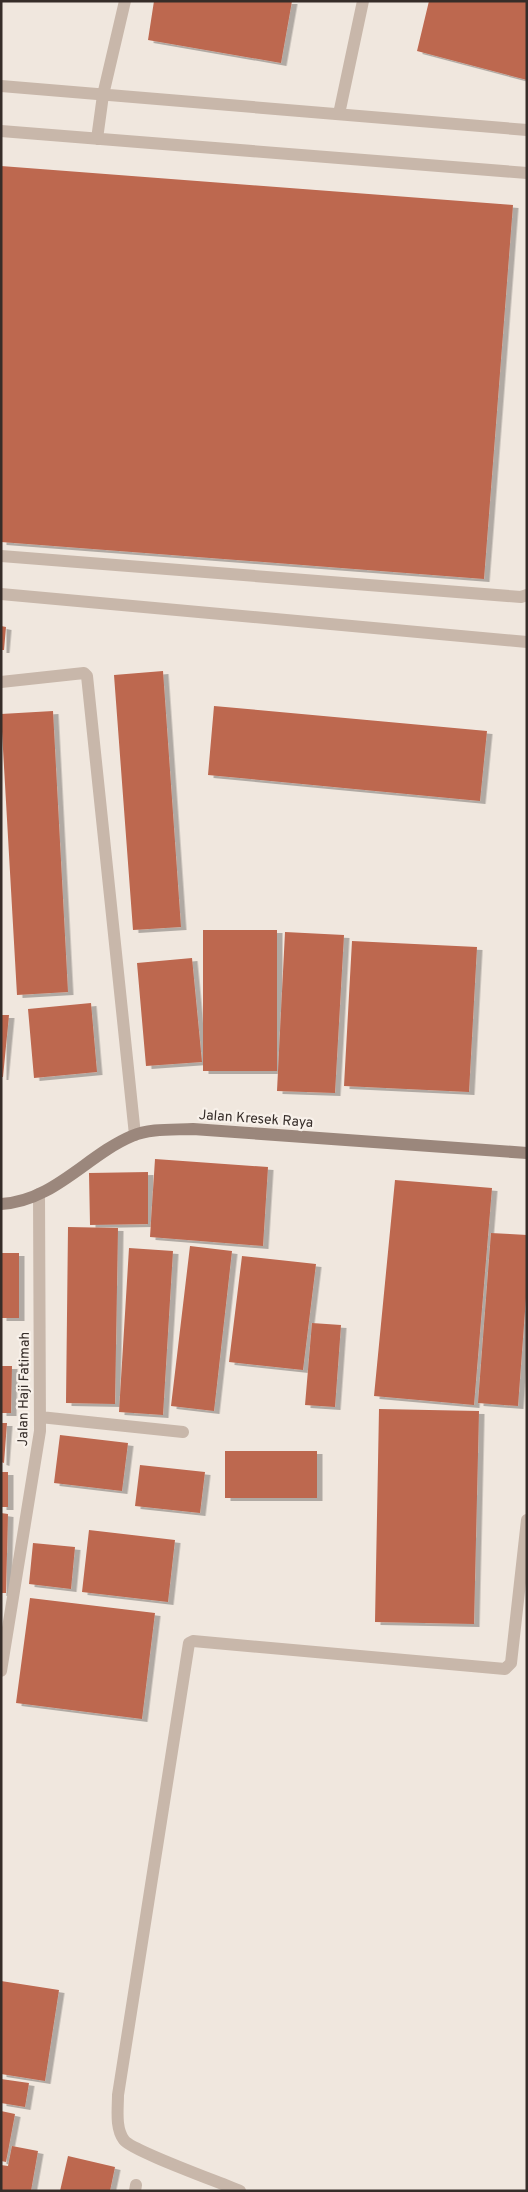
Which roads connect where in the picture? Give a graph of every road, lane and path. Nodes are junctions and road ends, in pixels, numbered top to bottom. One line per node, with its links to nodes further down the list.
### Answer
1 (125, 1): 4 (street)
2 (364, 1): 5 (street)
3 (1, 86): 4 (street)
4 (103, 94): 5 (street); 8 (street)
5 (339, 114): 6 (street)
6 (527, 130)
7 (1, 131): 8 (street)
8 (97, 139): 9 (street)
9 (527, 173)
10 (1, 556): 12 (street)
11 (1, 594): 13 (street)
12 (527, 595)
13 (527, 642)
14 (1, 682): 15 (street)
15 (135, 1135): 16 (street, Jalan Kresek Raya); 17 (street, Jalan Kresek Raya)
16 (527, 1153)
17 (39, 1194): 18 (street, Jalan Kresek Raya); 19 (street, Jalan Haji Fatimah)
18 (1, 1204)
19 (40, 1416): 20 (street); 22 (street, Jalan Haji Fatimah)
20 (183, 1432)
21 (527, 1520): 23 (street)
22 (1, 1671)
23 (240, 2191)

